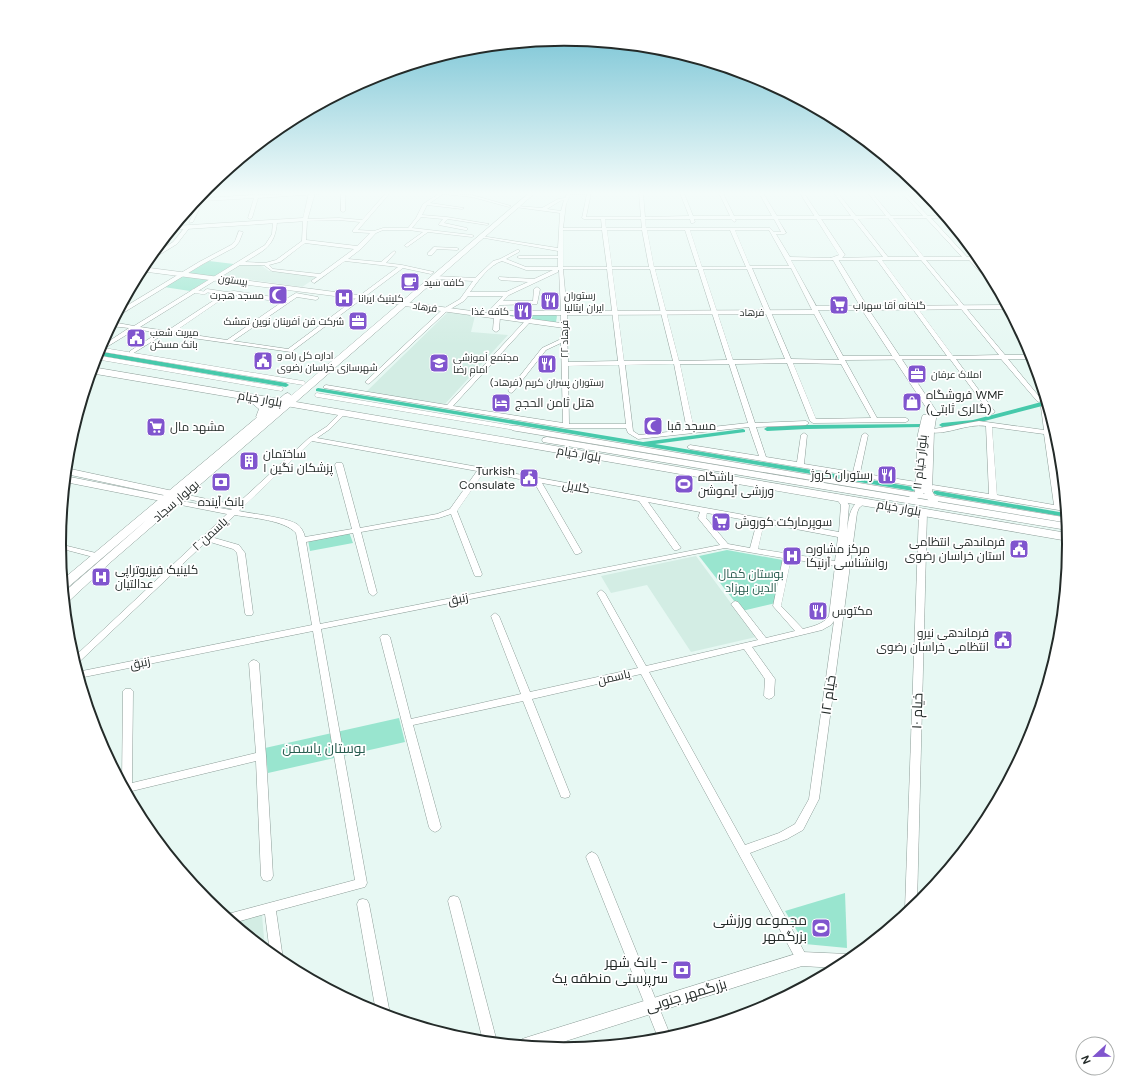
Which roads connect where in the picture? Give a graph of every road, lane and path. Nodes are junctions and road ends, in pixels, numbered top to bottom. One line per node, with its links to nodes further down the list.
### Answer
1 (174, 244): 27 (street)
2 (235, 244): 57 (street)
3 (268, 244): 42 (street)
4 (302, 244): 43 (street)
5 (326, 244): 22 (street)
6 (363, 244): 22 (street)
7 (410, 244): 21 (street)
8 (464, 244): 24 (main road)
9 (473, 244): 61 (main road)
10 (518, 244): 23 (street)
11 (561, 244): 26 (street)
12 (606, 244): 52 (street)
13 (647, 244): 48 (street)
14 (692, 244): 53 (street)
15 (738, 244): 49 (street)
16 (779, 244): 33 (street)
17 (834, 244): 39 (street)
18 (875, 244): 35 (street)
19 (910, 244): 36 (street)
20 (954, 244): 37 (street)
21 (407, 246)
22 (359, 248): 40 (street)
23 (541, 248): 26 (street); 29 (street)
24 (457, 250): 30 (street); 61 (main road)
25 (517, 250): 41 (street)
26 (561, 250): 32 (street)
27 (160, 252)
28 (394, 252): 45 (street)
29 (532, 252)
30 (430, 254)
31 (519, 257): 32 (street)
32 (561, 257): 51 (street)
33 (788, 258): 39 (street); 50 (street)
34 (878, 258): 35 (street); 39 (street); 79 (street)
35 (886, 258): 36 (street)
36 (921, 258): 37 (street); 80 (street)
37 (968, 258): 38 (street); 54 (street)
38 (971, 258)
39 (833, 259): 78 (street)
40 (345, 260): 44 (street); 45 (street)
41 (502, 260): 51 (street); 63 (street)
42 (239, 263): 43 (street); 60 (street)
43 (265, 264): 59 (street)
44 (340, 264): 47 (street); 59 (street)
45 (382, 264): 46 (street)
46 (402, 266): 61 (street); 73 (street)
47 (369, 267)
48 (652, 267): 52 (street); 53 (street); 86 (street)
49 (748, 267): 50 (street); 53 (street); 88 (street)
50 (792, 267): 84 (street)
51 (562, 268): 52 (street); 58 (street); 89 (street)
52 (609, 268): 85 (street)
53 (700, 268): 87 (street)
54 (979, 268)
55 (147, 270): 57 (street, بیستون)
56 (516, 271): 58 (street)
57 (184, 273): 60 (street, بیستون); 82 (street)
58 (551, 273): 65 (street)
59 (322, 276): 64 (street)
60 (216, 277): 69 (street); 73 (street, بیستون)
61 (433, 277): 63 (street); 66 (street); 76 (main road)
62 (501, 278): 65 (street)
63 (476, 280): 71 (street)
64 (314, 281)
65 (534, 281): 72 (street)
66 (450, 284)
67 (537, 290): 77 (street)
68 (207, 291): 69 (street); 70 (street)
69 (194, 292): 95 (street)
70 (228, 294): 75 (street); 97 (street)
71 (466, 294): 72 (street); 83 (street)
72 (507, 294): 77 (street)
73 (359, 297): 76 (street, بیستون); 99 (street)
74 (316, 298): 75 (street)
75 (287, 301): 99 (street)
76 (401, 303): 83 (street, فرهاد); 117 (main road); 122 (main road)
77 (499, 303): 90 (street)
78 (862, 307): 79 (street, فرهاد); 84 (street, فرهاد); 106 (street)
79 (914, 307): 80 (street, فرهاد); 107 (street)
80 (961, 307): 81 (street, فرهاد); 103 (street)
81 (1001, 307)
82 (124, 310)
83 (445, 310): 90 (street, فرهاد); 116 (street)
84 (815, 310): 88 (street, فرهاد); 108 (street)
85 (615, 312): 86 (street, فرهاد); 89 (street, فرهاد); 114 (street)
86 (663, 312): 87 (street, فرهاد); 111 (street)
87 (715, 312): 88 (street, فرهاد); 112 (street)
88 (768, 312): 109 (street)
89 (564, 313): 90 (street, فرهاد); 94 (street, فرهاد ۲۲)
90 (489, 314): 91 (street, فرهاد)
91 (497, 317): 92 (street, فرهاد); 96 (street)
92 (528, 321): 94 (street, فرهاد); 124 (street)
93 (117, 325): 95 (street)
94 (564, 326): 98 (street, فرهاد ۲۲)
95 (134, 328): 97 (street); 100 (street)
96 (496, 330)
97 (165, 332): 99 (street); 102 (street)
98 (564, 340): 113 (street, فرهاد ۲۲); 119 (street)
99 (228, 342)
100 (108, 344)
101 (105, 349): 117 (street)
102 (132, 352)
103 (1004, 357): 104 (street); 107 (street); 123 (street)
104 (1025, 357)
105 (101, 358): 122 (street)
106 (895, 358): 107 (street); 108 (street); 136 (street); 153 (street, بلوار خیام ۱۱)
107 (952, 358): 125 (street)
108 (843, 360): 109 (street); 128 (street)
109 (789, 361): 112 (street); 130 (street)
110 (99, 363): 122 (main road, بلوار خیام)
111 (677, 363): 112 (street); 114 (street); 135 (street)
112 (732, 363): 131 (street)
113 (564, 364): 114 (street); 133 (street, فرهاد ۲۲)
114 (622, 364): 134 (street)
115 (97, 371): 121 (main road, بلوار خیام)
116 (368, 382)
117 (303, 383): 122 (main road)
118 (326, 387): 124 (street)
119 (512, 391)
120 (317, 395): 157 (street)
121 (252, 398): 122 (main road, بلوار خیام); 127 (main road)
122 (287, 398): 126 (main road, بلوار خیام); 127 (main road, بولوار سجاد); 137 (main road, بلوار خیام); 155 (main road, بولوار سجاد)
123 (1039, 400)
124 (448, 407): 133 (street)
125 (992, 412)
126 (344, 413): 137 (main road, بلوار خیام); 141 (street, یاسمن ۲)
127 (261, 417): 155 (main road, بولوار سجاد)
128 (875, 420): 129 (street); 130 (street)
129 (906, 420)
130 (809, 422): 131 (street)
131 (753, 425): 135 (street); 144 (street)
132 (989, 425): 136 (street); 138 (street); 154 (street)
133 (566, 426): 134 (street)
134 (630, 429): 135 (street)
135 (691, 431)
136 (930, 431): 153 (street)
137 (479, 432): 156 (main road, بلوار خیام); 157 (main road, بلوار خیام)
138 (1049, 433)
139 (804, 435): 145 (street)
140 (865, 435): 149 (street)
141 (310, 439): 147 (street, گلایل); 161 (street, یاسمن ۲)
142 (690, 447): 144 (street)
143 (1052, 450): 152 (street)
144 (763, 458): 145 (street)
145 (800, 464): 149 (street)
146 (340, 465): 167 (street)
147 (482, 470): 151 (street, گلایل); 163 (street)
148 (71, 472): 155 (street)
149 (856, 474): 153 (street)
150 (70, 480): 155 (street)
151 (537, 480): 158 (street, گلایل); 177 (street)
152 (1058, 491)
153 (929, 492): 154 (street); 157 (main road, بلوار خیام); 157 (street, بلوار خیام ۱۱); 165 (street); 168 (main road, بلوار خیام)
154 (993, 497): 160 (street)
155 (174, 498): 161 (street); 178 (main road, بولوار سجاد); 185 (main road, بولوار سجاد)
156 (840, 498): 159 (main road, بلوار خیام); 170 (street)
157 (913, 498)
158 (642, 499): 162 (street, گلایل); 175 (street)
159 (862, 502): 164 (main road, بلوار خیام); 207 (street, خیام ۱۲)
160 (1060, 508)
161 (235, 510): 171 (street, یاسمن ۲); 172 (street)
162 (704, 510): 166 (street, گلایل); 173 (street)
163 (453, 511): 167 (street); 181 (street)
164 (922, 512): 169 (main road, بلوار خیام); 211 (street, خیام ۱۰)
165 (1060, 519)
166 (761, 520): 170 (street, گلایل); 176 (street)
167 (357, 530): 172 (street); 183 (street)
168 (1061, 533)
169 (1061, 533)
170 (842, 535): 180 (street)
171 (206, 538): 187 (street); 194 (street, یاسمن ۲)
172 (302, 540): 189 (street)
173 (725, 546): 176 (street, زنبق); 189 (street, زنبق)
174 (66, 548): 178 (street)
175 (676, 548)
176 (753, 551): 179 (street, زنبق)
177 (578, 552)
178 (97, 556): 182 (main road, بولوار سجاد)
179 (787, 556): 180 (street, زنبق); 190 (street)
180 (839, 564): 190 (street, یاسمن)
181 (478, 574)
182 (67, 581)
183 (373, 593)
184 (601, 593): 196 (street)
185 (69, 595)
186 (735, 604): 192 (street)
187 (249, 613)
188 (495, 616): 200 (street)
189 (316, 628): 197 (street, زنبق); 213 (street)
190 (801, 632): 192 (street, یاسمن)
191 (385, 637): 201 (street)
192 (764, 641): 193 (street, یاسمن)
193 (746, 646): 196 (street, یاسمن); 199 (street)
194 (79, 658)
195 (254, 663): 202 (street)
196 (644, 670): 200 (street, یاسمن); 207 (street)
197 (82, 674)
198 (128, 691): 203 (street)
199 (769, 696)
200 (527, 697): 201 (street, یاسمن); 205 (street)
201 (408, 723): 206 (street)
202 (261, 756): 204 (street); 209 (street)
203 (126, 782)
204 (130, 789)
205 (565, 794)
206 (435, 827)
207 (743, 851): 216 (street)
208 (592, 858): 218 (street)
209 (267, 876)
210 (454, 900): 221 (street)
211 (911, 900)
212 (363, 904): 219 (street)
213 (270, 908): 214 (street); 215 (street)
214 (234, 917)
215 (276, 950)
216 (802, 959): 217 (street, بزرگمهر جنوبی); 218 (street, بزرگمهر جنوبی)
217 (836, 960)
218 (652, 1006): 220 (street); 222 (street, بزرگمهر جنوبی)
219 (382, 1008)
220 (662, 1032)
221 (489, 1036)
222 (542, 1041)

